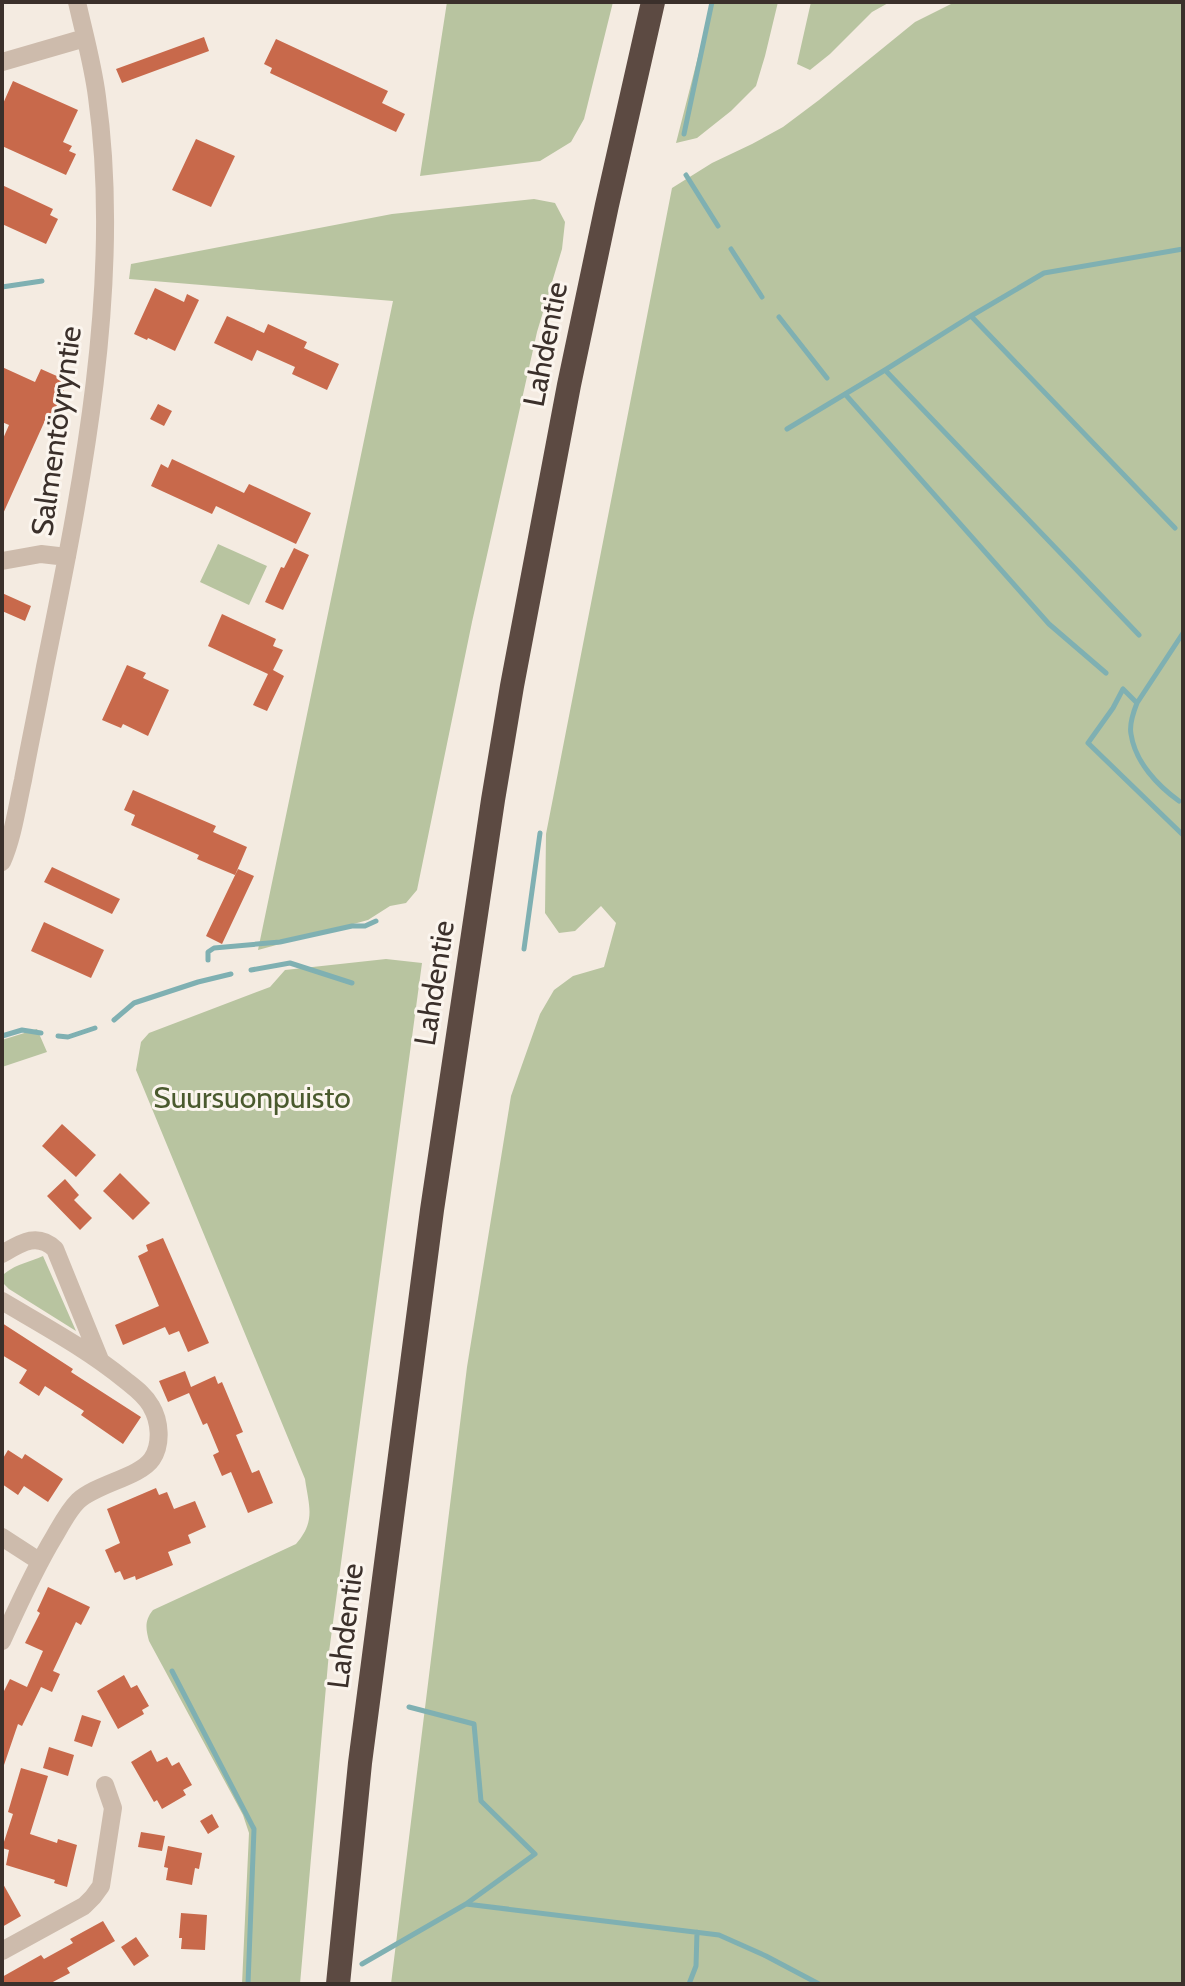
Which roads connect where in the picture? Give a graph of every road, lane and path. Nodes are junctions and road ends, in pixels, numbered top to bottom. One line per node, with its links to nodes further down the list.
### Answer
1 (77, 2): 3 (street, Salmentöyryntie)
2 (653, 2): 16 (highway, Lahdentie)
3 (85, 38): 4 (street); 5 (street, Salmentöyryntie)
4 (2, 62)
5 (67, 557): 6 (street); 7 (street, Salmentöyryntie)
6 (2, 561)
7 (2, 862)
8 (2, 1254): 10 (street)
9 (2, 1301): 10 (street)
10 (100, 1360): 12 (street)
11 (2, 1537): 12 (street)
12 (39, 1561): 13 (street)
13 (2, 1641)
14 (105, 1785): 15 (street)
15 (2, 1951)
16 (338, 1984)

